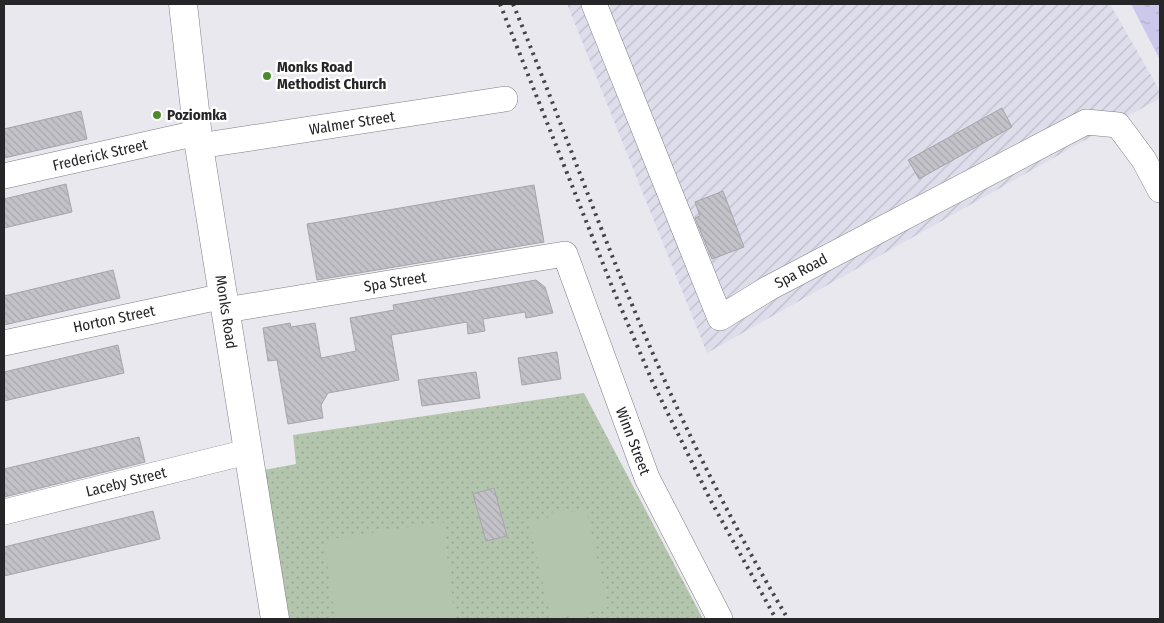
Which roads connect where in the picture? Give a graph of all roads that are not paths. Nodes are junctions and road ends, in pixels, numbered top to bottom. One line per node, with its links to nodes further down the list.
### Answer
1 (183, 4): 4 (main road, Monks Road)
2 (594, 4): 6 (street, Spa Road)
3 (505, 99): 4 (street, Walmer Street)
4 (198, 140): 5 (street, Frederick Street); 8 (main road, Monks Road)
5 (4, 176)
6 (1160, 190)
7 (565, 254): 8 (street, Spa Street); 13 (street, Winn Street)
8 (225, 303): 9 (street, Horton Street); 10 (main road, Monks Road)
9 (4, 343)
10 (248, 452): 11 (street, Laceby Street); 12 (main road, Monks Road)
11 (4, 512)
12 (275, 619)
13 (720, 619)

